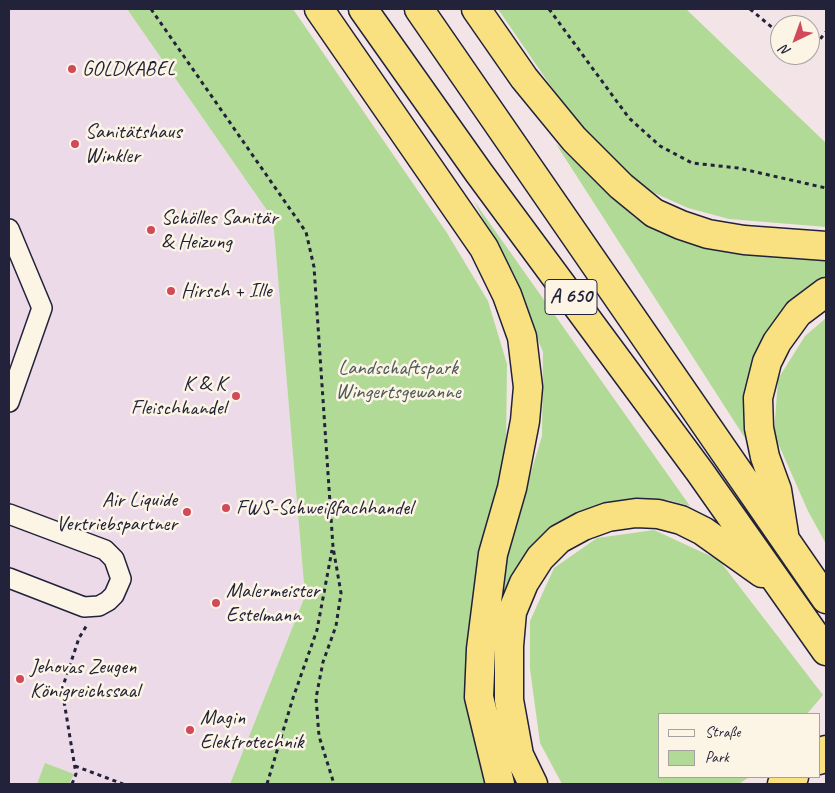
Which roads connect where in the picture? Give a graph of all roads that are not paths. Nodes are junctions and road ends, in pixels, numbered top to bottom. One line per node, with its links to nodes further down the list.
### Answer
1 (319, 9): 15 (highway)
2 (363, 9): 12 (highway, A 650)
3 (419, 9): 10 (highway, A 650)
4 (476, 9): 6 (highway)
5 (9, 229): 8 (street)
6 (826, 246)
7 (826, 292): 10 (highway)
8 (9, 402)
9 (9, 514): 11 (street)
10 (786, 543): 13 (highway, A 650)
11 (9, 578)
12 (779, 585): 14 (highway, A 650); 16 (highway)
13 (826, 599)
14 (826, 651)
15 (500, 784)
16 (533, 784)

